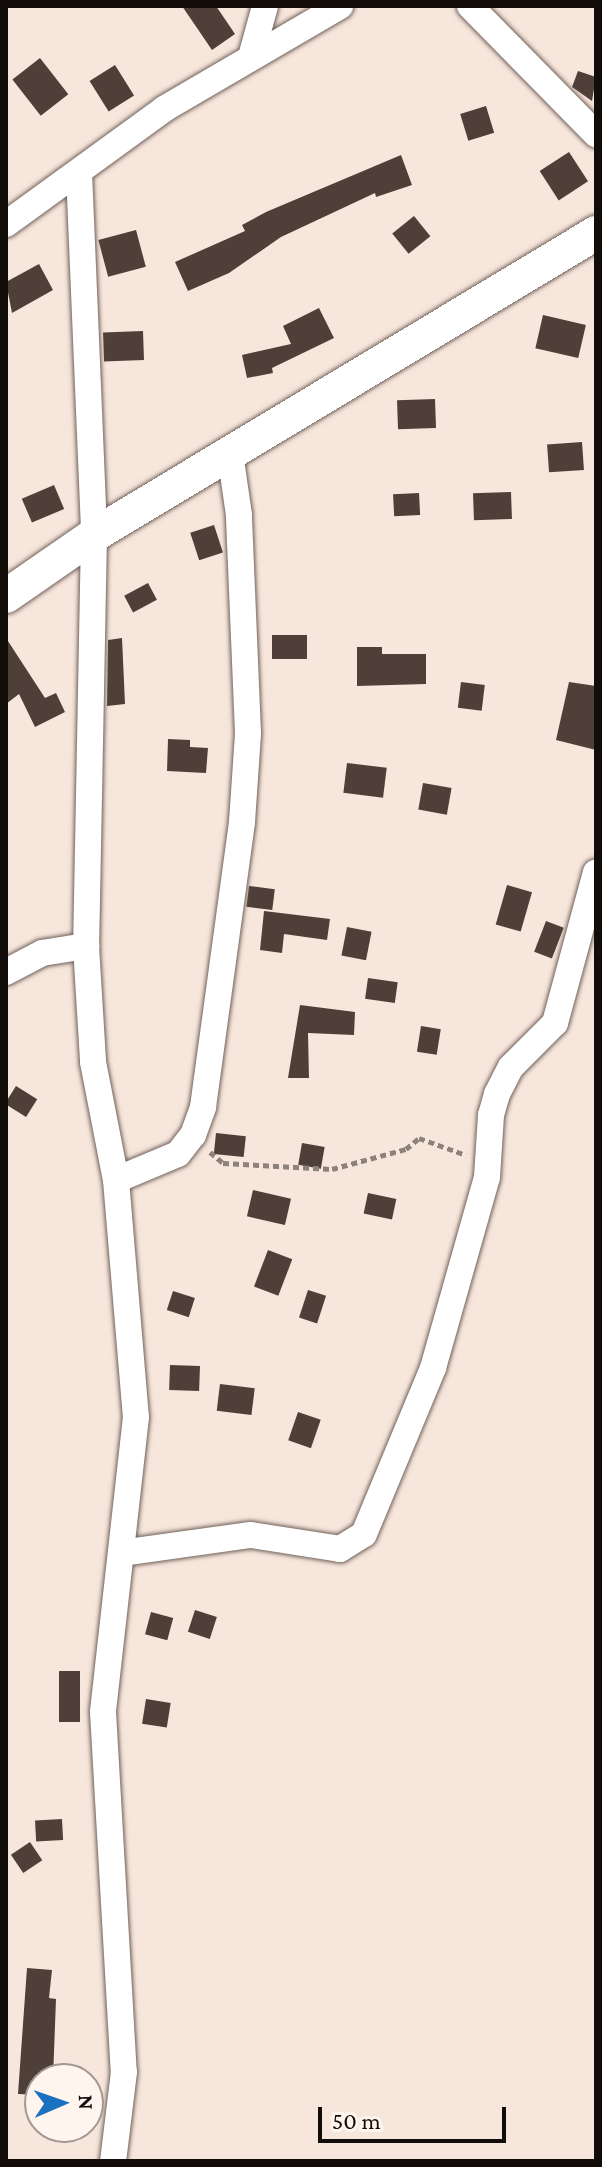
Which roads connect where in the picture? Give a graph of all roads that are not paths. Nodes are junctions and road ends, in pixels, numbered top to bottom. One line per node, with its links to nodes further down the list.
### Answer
1 (265, 6): 4 (street)
2 (340, 6): 4 (street)
3 (470, 6): 5 (street)
4 (251, 57): 6 (street)
5 (596, 134)
6 (79, 172): 7 (street); 10 (street)
7 (6, 224)
8 (596, 233): 9 (street)
9 (230, 453): 10 (street); 15 (street)
10 (94, 535): 11 (street); 13 (street)
11 (6, 596)
12 (596, 872): 16 (street)
13 (86, 946): 14 (street); 15 (street)
14 (6, 972)
15 (116, 1180): 16 (street)
16 (121, 1553): 17 (street)
17 (113, 2161)

